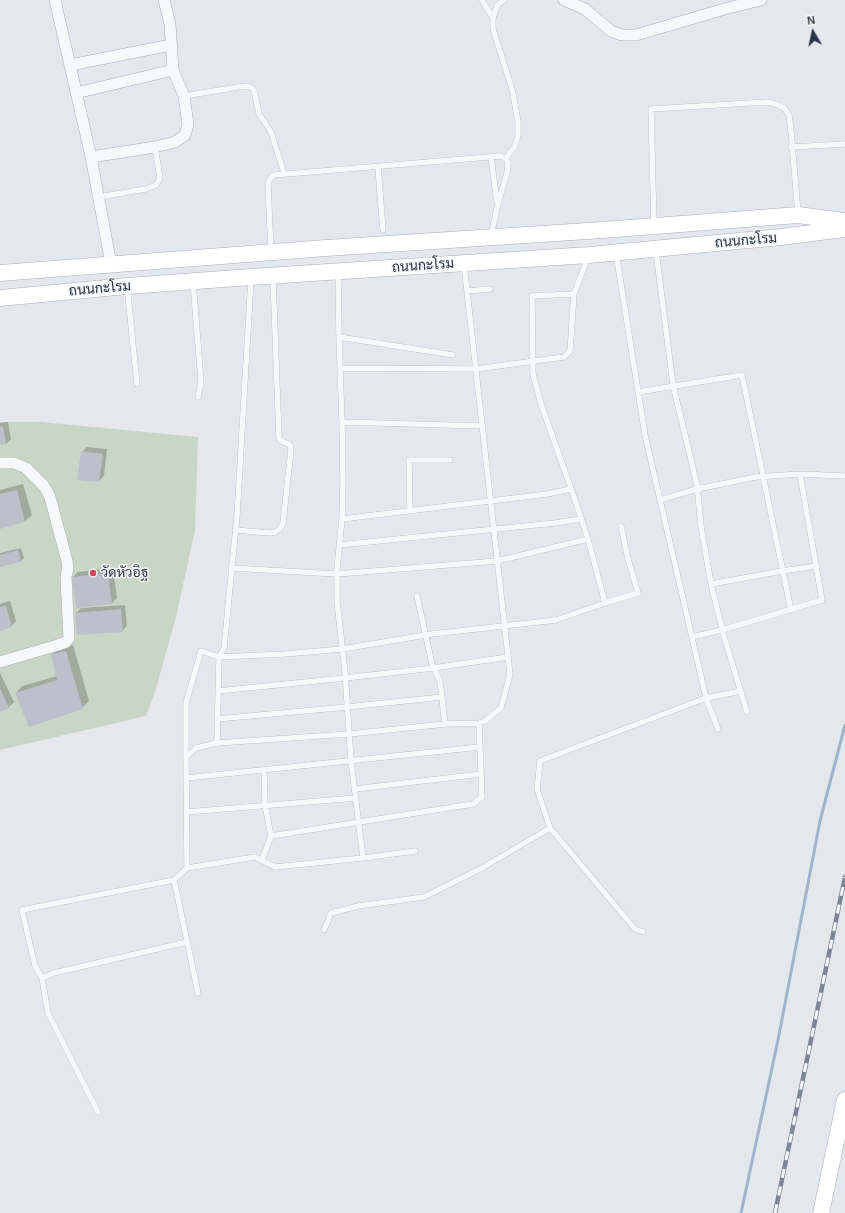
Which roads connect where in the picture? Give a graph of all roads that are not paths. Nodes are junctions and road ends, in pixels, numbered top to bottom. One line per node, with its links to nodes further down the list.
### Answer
1 (67, 0): 7 (street)
2 (164, 0): 9 (street)
3 (482, 0): 8 (lane)
4 (504, 0): 8 (lane)
5 (564, 0): 6 (street)
6 (761, 0)
7 (55, 1): 10 (street)
8 (493, 18): 19 (lane)
9 (171, 45): 10 (street); 11 (street)
10 (70, 65): 12 (street)
11 (173, 70): 12 (street); 13 (street)
12 (76, 93): 17 (street)
13 (184, 96): 15 (street); 21 (lane)
14 (845, 144): 16 (lane)
15 (155, 147): 17 (street); 22 (lane)
16 (792, 148): 24 (lane); 26 (lane)
17 (91, 157): 22 (street)
18 (491, 157): 19 (lane); 20 (lane); 23 (lane)
19 (506, 158): 23 (lane)
20 (378, 167): 21 (lane); 28 (lane)
21 (284, 173): 31 (lane)
22 (98, 197): 34 (street)
23 (498, 204): 29 (lane)
24 (798, 215): 25 (main road, ถนนกะโรม); 26 (main road, ถนนกะโรม)
25 (845, 221)
26 (654, 227): 29 (main road, ถนนกะโรม); 30 (main road)
27 (845, 229): 30 (main road, ถนนกะโรม)
28 (383, 230)
29 (491, 238): 31 (main road, ถนนกะโรม)
30 (656, 249): 32 (main road, ถนนกะโรม); 52 (lane)
31 (271, 252): 34 (main road, ถนนกะโรม); 38 (main road)
32 (616, 252): 33 (main road, ถนนกะโรม); 53 (lane)
33 (589, 255): 35 (main road, ถนนกะโรม); 44 (lane)
34 (111, 264): 37 (main road, ถนนกะโรม)
35 (464, 264): 36 (main road, ถนนกะโรม); 43 (lane)
36 (338, 272): 38 (main road, ถนนกะโรม); 46 (lane)
37 (0, 273)
38 (272, 275): 39 (main road, ถนนกะโรม); 71 (lane)
39 (251, 277): 40 (main road, ถนนกะโรม); 71 (lane)
40 (193, 281): 41 (main road, ถนนกะโรม); 54 (lane)
41 (127, 286): 45 (main road, ถนนกะโรม); 51 (lane)
42 (490, 289): 43 (lane)
43 (467, 291): 50 (lane)
44 (574, 294): 48 (lane); 48 (lane)
45 (0, 298)
46 (339, 337): 47 (lane); 49 (lane)
47 (453, 356)
48 (532, 362): 50 (lane); 62 (lane)
49 (340, 368): 50 (lane); 55 (lane)
50 (476, 369): 56 (lane)
51 (137, 384)
52 (673, 385): 53 (lane); 61 (lane); 63 (lane)
53 (638, 392): 64 (lane)
54 (198, 397)
55 (342, 422): 56 (lane); 67 (lane)
56 (483, 426): 65 (lane)
57 (450, 460): 66 (lane)
58 (0, 463): 90 (street)
59 (800, 474): 60 (lane); 61 (lane); 75 (lane)
60 (845, 476)
61 (762, 477): 63 (lane); 77 (lane)
62 (572, 489): 65 (lane); 68 (lane)
63 (697, 489): 64 (lane); 79 (lane)
64 (660, 500): 86 (lane)
65 (490, 501): 66 (lane); 70 (lane)
66 (410, 510): 67 (lane)
67 (342, 519): 73 (lane)
68 (581, 519): 70 (lane); 72 (lane)
69 (621, 526): 81 (lane)
70 (494, 529): 73 (lane); 74 (lane)
71 (235, 530): 76 (lane)
72 (588, 539): 74 (lane); 81 (lane)
73 (339, 545): 78 (lane)
74 (497, 560): 78 (lane); 83 (lane)
75 (816, 566): 77 (lane); 82 (lane)
76 (231, 568): 78 (lane); 89 (lane)
77 (782, 571): 79 (lane); 82 (lane)
78 (337, 574): 87 (lane)
79 (711, 584): 84 (lane)
80 (417, 596): 85 (lane)
81 (605, 603): 83 (lane)
82 (791, 610): 84 (lane)
83 (505, 626): 85 (lane); 88 (lane)
84 (722, 630): 86 (lane); 94 (lane)
85 (425, 635): 87 (lane); 91 (lane)
86 (692, 637): 96 (lane)
87 (342, 648): 89 (lane); 92 (lane)
88 (508, 656): 91 (lane); 100 (lane)
89 (219, 657): 93 (lane); 106 (lane)
90 (0, 662)
91 (433, 668): 92 (lane); 95 (lane)
92 (345, 678): 93 (lane); 97 (lane)
93 (218, 691): 99 (lane)
94 (741, 692): 96 (lane); 98 (lane)
95 (442, 697): 97 (lane); 101 (lane)
96 (706, 698): 102 (lane); 116 (lane)
97 (347, 707): 99 (lane); 103 (lane)
98 (747, 712)
99 (217, 719): 104 (lane)
100 (479, 723): 101 (lane); 105 (lane)
101 (445, 724): 103 (lane)
102 (718, 729)
103 (349, 734): 104 (lane); 107 (lane)
104 (217, 743): 106 (lane)
105 (480, 747): 107 (lane); 109 (lane)
106 (186, 756): 110 (lane)
107 (352, 761): 108 (lane); 111 (lane)
108 (264, 770): 110 (lane); 113 (lane)
109 (481, 774): 111 (lane); 115 (lane)
110 (186, 778): 114 (lane)
111 (355, 789): 112 (lane)
112 (356, 798): 113 (lane); 115 (lane)
113 (266, 805): 114 (lane); 117 (lane)
114 (187, 812): 121 (lane)
115 (359, 822): 117 (lane); 119 (lane)
116 (550, 828): 123 (lane); 124 (lane)
117 (271, 836): 120 (lane)
118 (415, 851): 119 (lane)
119 (363, 858): 120 (lane)
120 (262, 860): 121 (lane)
121 (187, 868): 122 (lane)
122 (174, 880): 125 (lane); 126 (lane)
123 (324, 930)
124 (643, 932)
125 (187, 942): 126 (lane); 127 (lane)
126 (42, 978): 129 (lane)
127 (198, 993)
128 (845, 1100): 130 (main road)
129 (98, 1112)
130 (821, 1213)

